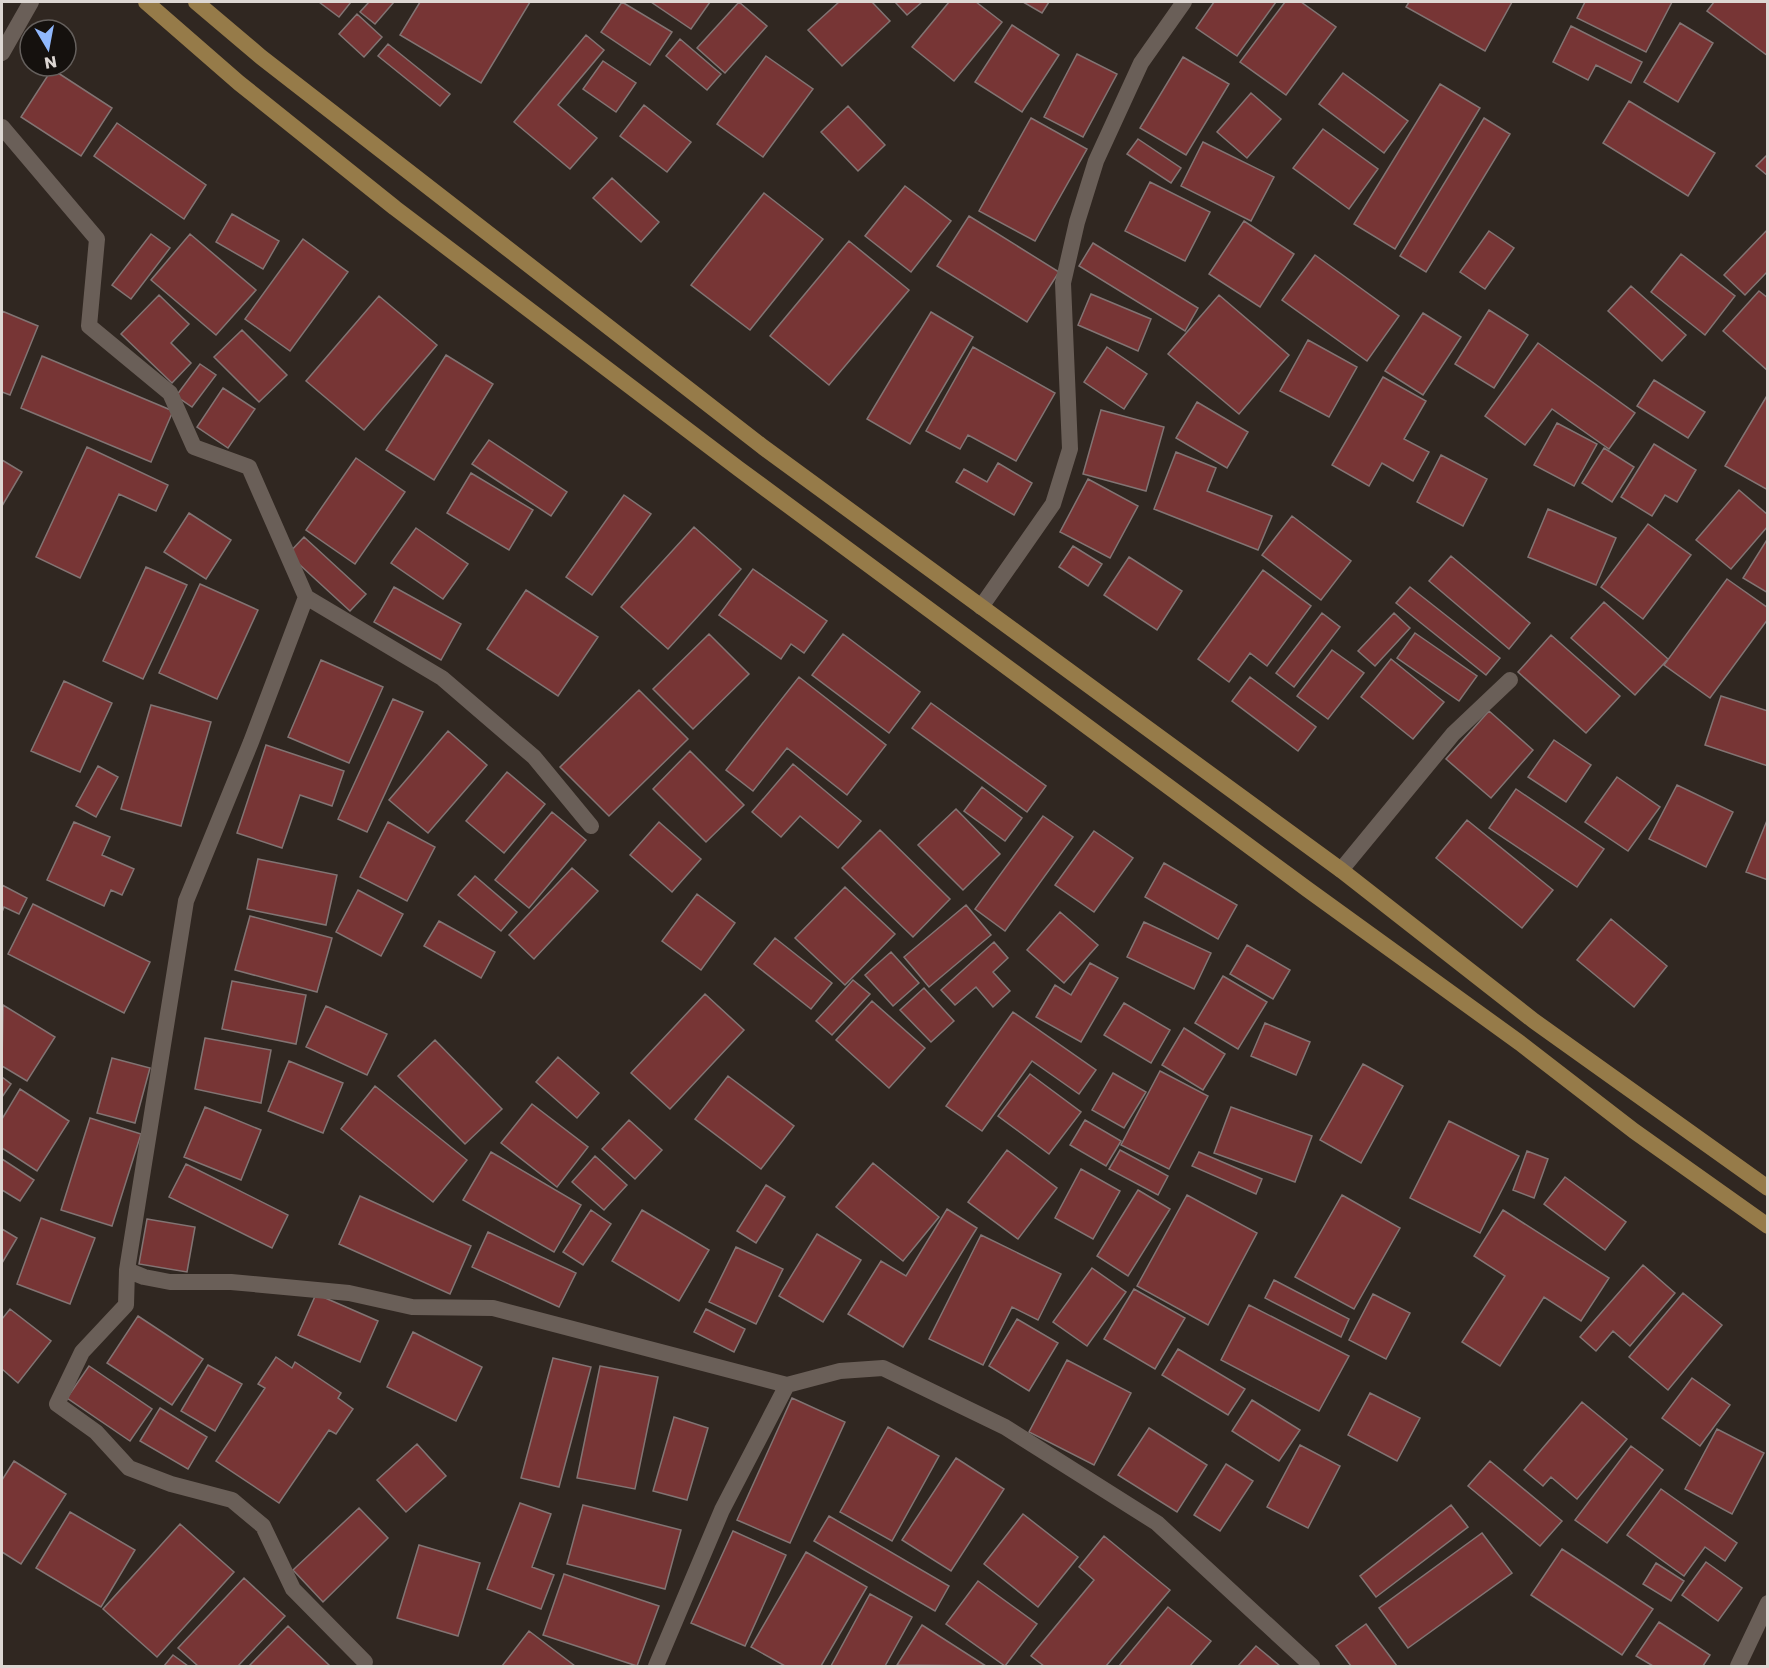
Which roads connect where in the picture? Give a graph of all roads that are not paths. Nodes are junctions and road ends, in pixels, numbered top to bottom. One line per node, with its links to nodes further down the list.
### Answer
1 (31, 2): 5 (street)
2 (146, 2): 13 (main road)
3 (196, 2): 8 (main road)
4 (1184, 2): 8 (street)
5 (2, 53)
6 (2, 127): 7 (street)
7 (306, 597): 10 (street); 14 (street)
8 (981, 607): 11 (main road)
9 (1510, 680): 11 (street)
10 (591, 826)
11 (1341, 870): 12 (main road)
12 (1767, 1188)
13 (1767, 1226)
14 (128, 1270): 15 (street); 17 (street)
15 (787, 1385): 18 (street); 19 (street)
16 (1767, 1602): 20 (street)
17 (365, 1662)
18 (656, 1666)
19 (1312, 1666)
20 (1738, 1666)

